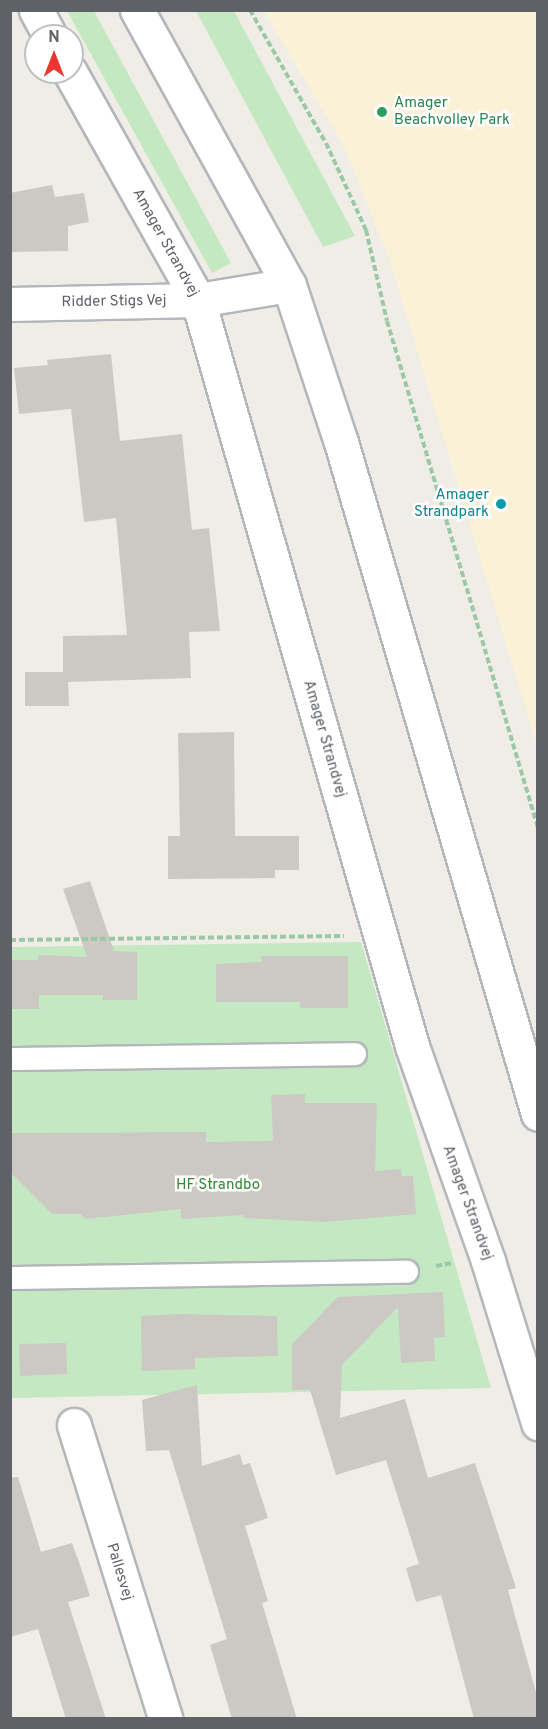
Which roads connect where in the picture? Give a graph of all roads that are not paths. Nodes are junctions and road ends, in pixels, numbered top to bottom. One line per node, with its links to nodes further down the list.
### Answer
1 (36, 10): 3 (street)
2 (136, 10): 5 (street)
3 (44, 24)
4 (77, 84): 6 (street, Amager Strandvej)
5 (289, 285): 6 (street, Ridder Stigs Vej); 10 (street)
6 (198, 300): 7 (street, Ridder Stigs Vej); 13 (street, Amager Strandvej)
7 (10, 304)
8 (355, 1053): 9 (lane)
9 (10, 1059)
10 (537, 1114)
11 (407, 1272): 12 (lane)
12 (10, 1278)
13 (537, 1423)
14 (74, 1425): 15 (street, Pallesvej)
15 (165, 1719)

